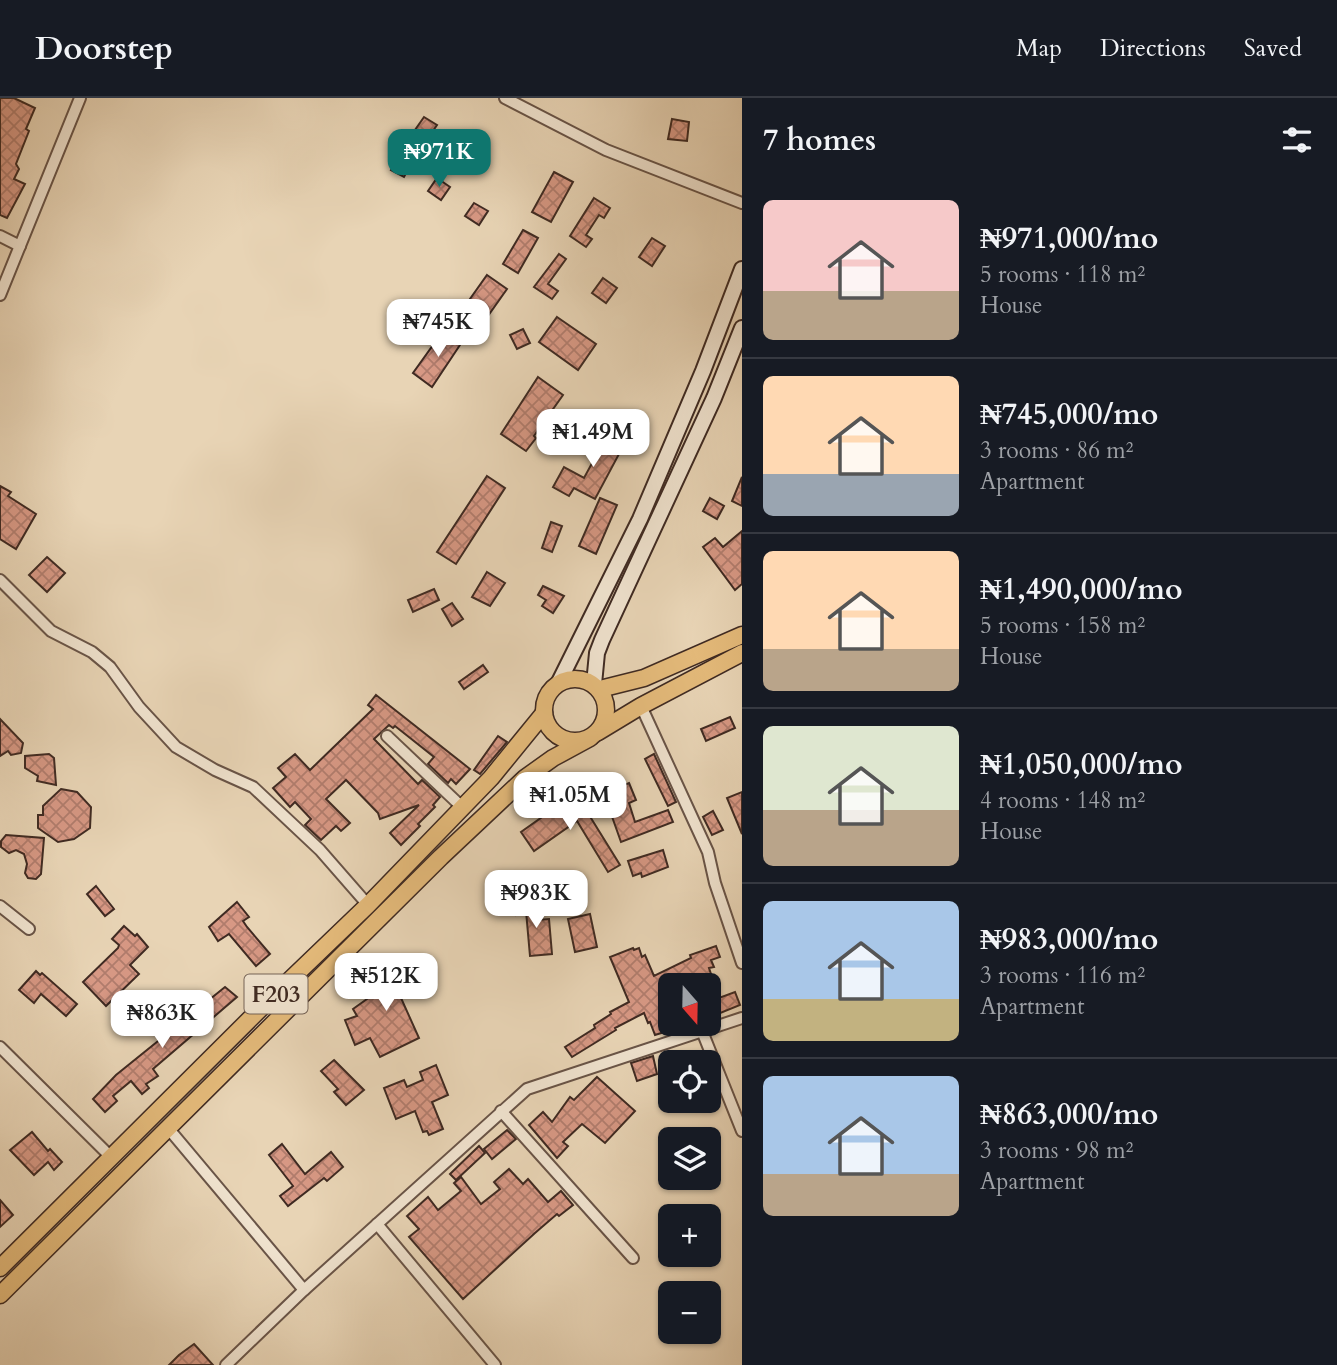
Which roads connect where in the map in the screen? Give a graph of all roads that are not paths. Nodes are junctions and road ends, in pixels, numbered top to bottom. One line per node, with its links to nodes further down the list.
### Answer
1 (80, 98): 5 (street)
2 (505, 98): 3 (street)
3 (742, 203)
4 (0, 236): 5 (street)
5 (20, 246): 7 (street)
6 (742, 269): 12 (main road)
7 (0, 295)
8 (742, 328): 13 (main road)
9 (0, 580): 19 (street)
10 (742, 635): 13 (main road)
11 (742, 653): 14 (main road, F203)
12 (559, 682): 13 (main road); 15 (main road)
13 (597, 687): 16 (main road)
14 (641, 706): 16 (main road, F203); 22 (street)
15 (544, 713): 16 (main road); 18 (main road, F203)
16 (593, 735): 29 (main road, F203)
17 (387, 736): 18 (street)
18 (463, 808): 19 (main road, F203)
19 (368, 905): 31 (main road, F203)
20 (0, 906): 21 (street)
21 (29, 929)
22 (742, 963)
23 (742, 1018): 24 (street)
24 (721, 1025)
25 (686, 1036): 28 (street)
26 (704, 1036): 30 (street)
27 (0, 1046): 31 (street)
28 (501, 1111): 32 (street); 33 (street)
29 (168, 1128): 35 (street); 36 (main road, F203)
30 (742, 1130)
31 (111, 1157): 34 (main road, F203)
32 (377, 1224): 35 (street); 38 (street)
33 (633, 1258)
34 (0, 1268)
35 (304, 1290): 37 (street)
36 (0, 1295)
37 (226, 1365)
38 (495, 1365)

